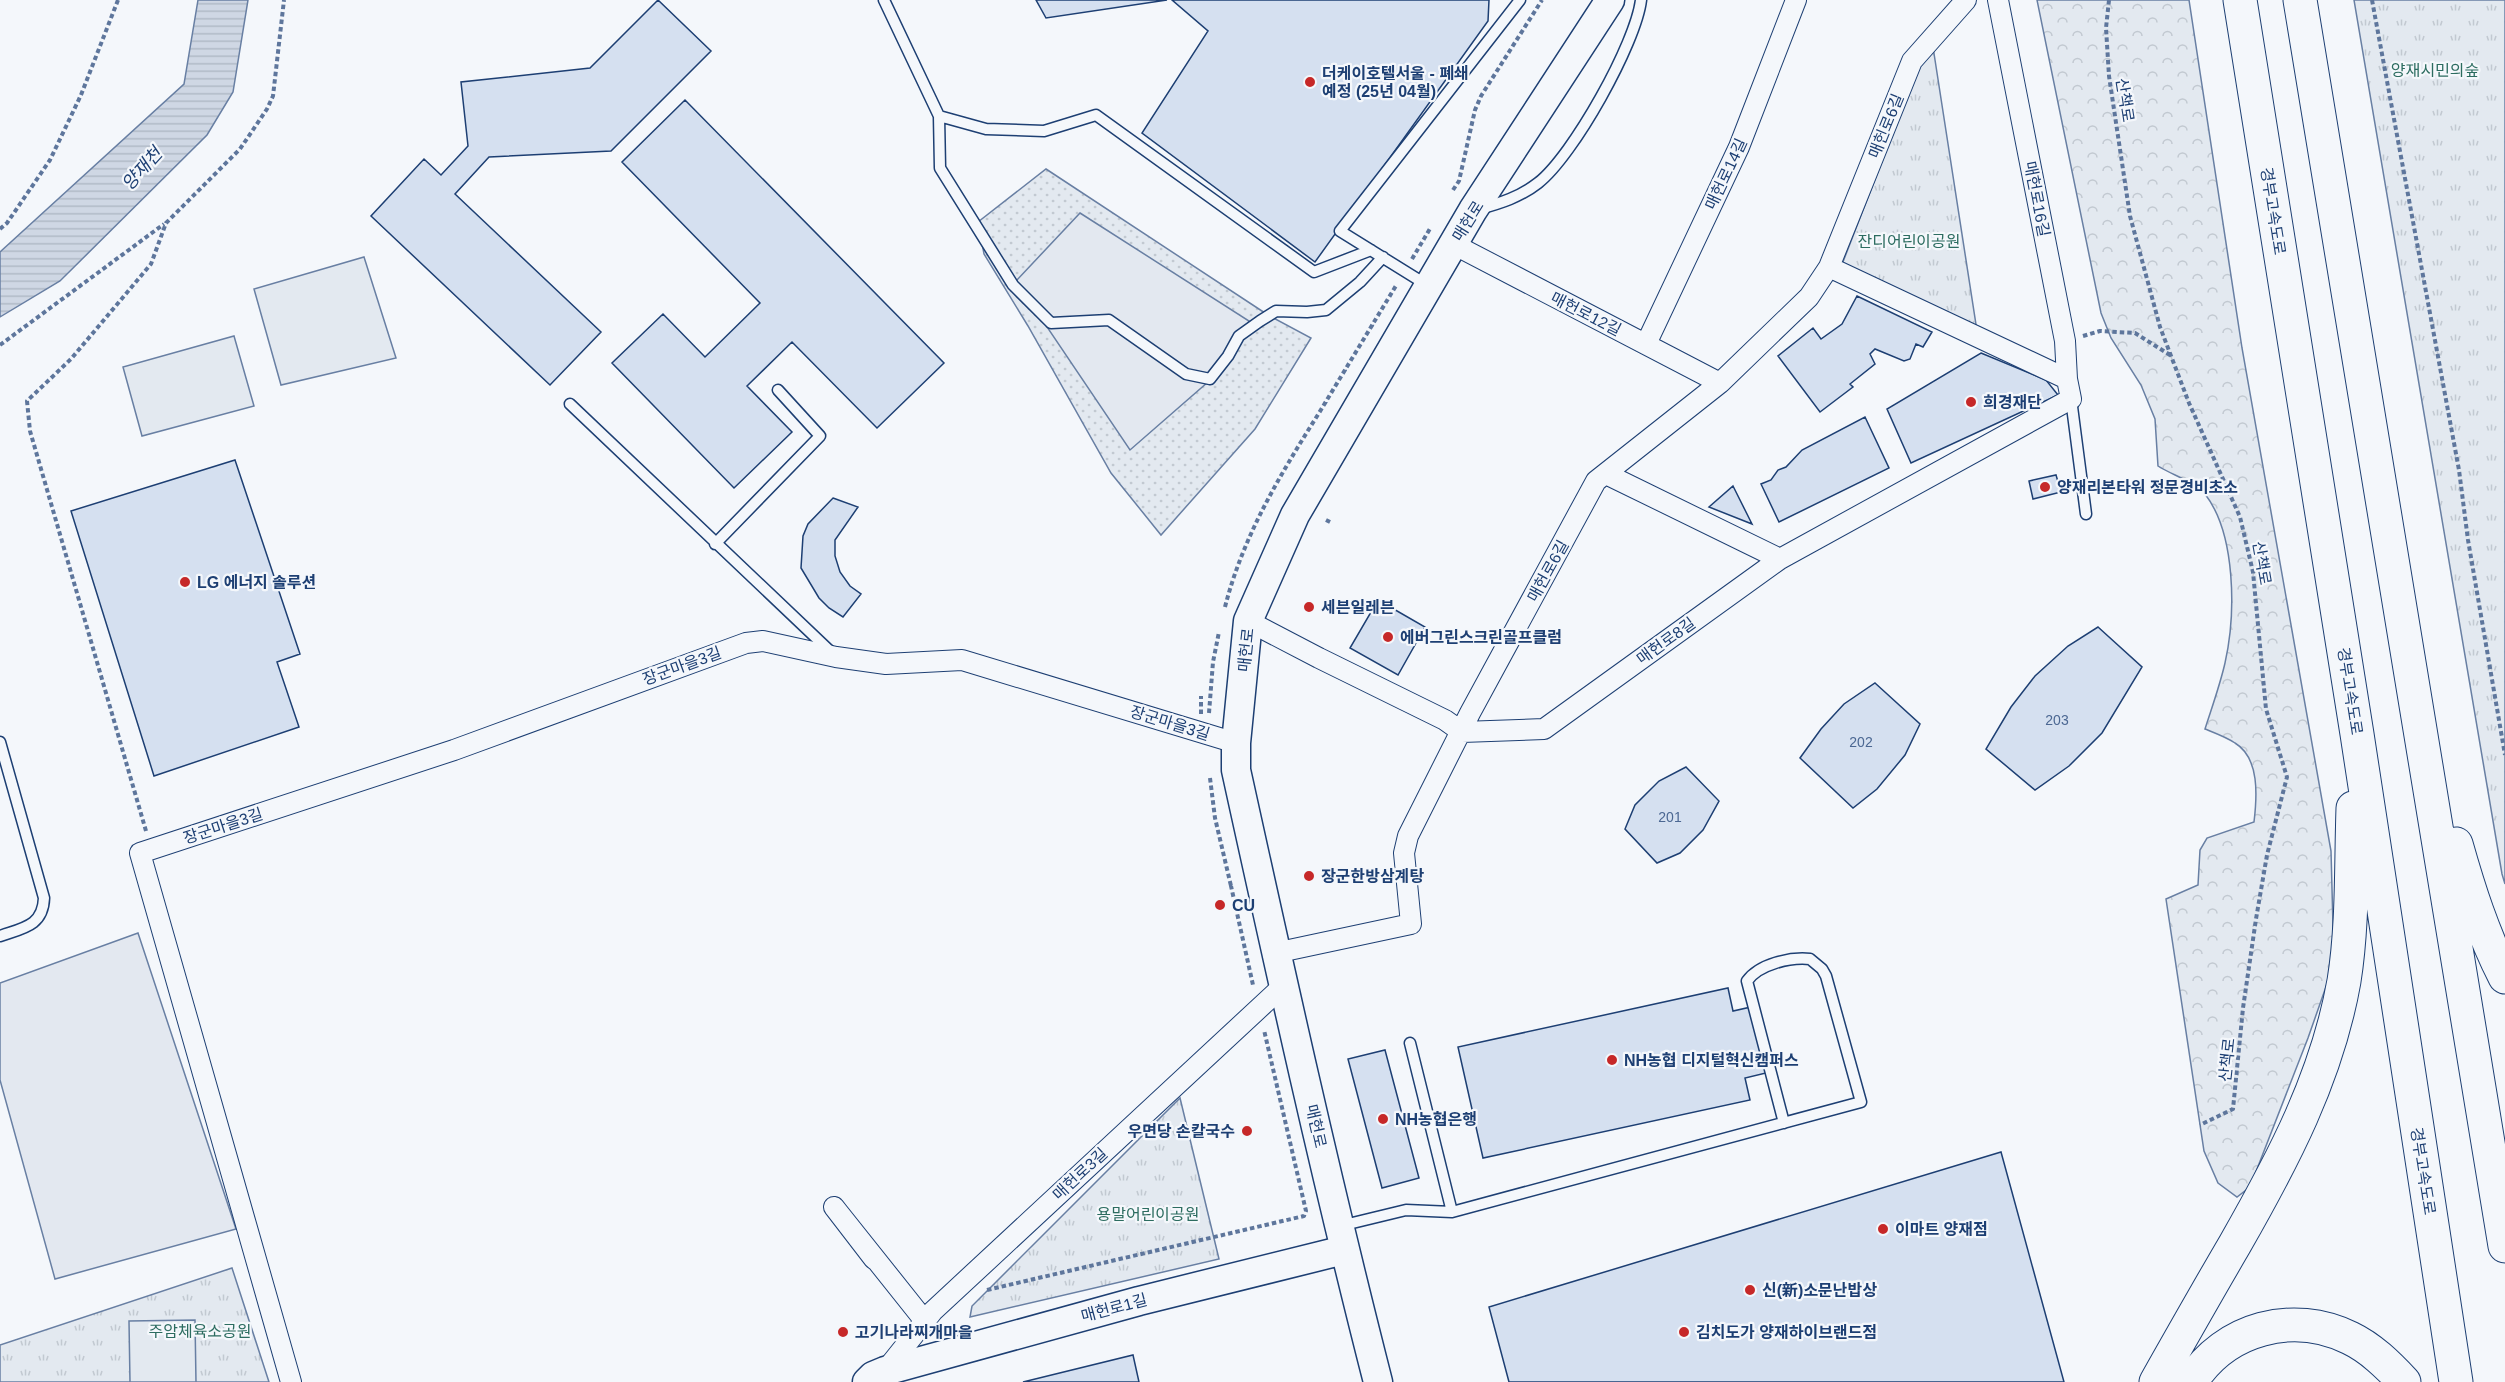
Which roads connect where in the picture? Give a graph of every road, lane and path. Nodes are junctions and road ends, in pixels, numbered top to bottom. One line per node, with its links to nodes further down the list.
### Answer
1 (118, 0): 17 (path)
2 (284, 0): 16 (path)
3 (884, 0): 14 (lane)
4 (1520, 0): 19 (lane)
5 (1610, 0): 15 (main road, 매헌로)
6 (1641, 0): 15 (lane)
7 (1796, 0): 24 (street, 매헌로14길)
8 (1966, 0): 21 (street, 매헌로6길)
9 (1998, 0): 23 (street, 매헌로16길)
10 (2109, 0): 26 (path, 산책로)
11 (2240, 0): 44 (highway, 경부고속도로)
12 (2300, 0): 41 (highway)
13 (2372, 0): 47 (path)
14 (939, 116): 19 (lane); 20 (lane)
15 (1473, 210): 18 (main road, 매헌로)
16 (166, 223): 25 (path); 48 (path)
17 (0, 229)
18 (1453, 244): 22 (main road, 매헌로); 24 (street, 매헌로12길)
19 (1371, 250): 20 (lane)
20 (1383, 257): 22 (lane)
21 (1829, 267): 27 (street); 28 (street, 매헌로6길)
22 (1429, 286): 38 (main road, 매헌로)
23 (2065, 341): 26 (path); 27 (street, 매헌로16길)
24 (1646, 344): 28 (street, 매헌로12길)
25 (0, 345)
26 (2171, 356): 57 (path, 산책로)
27 (2067, 379): 30 (street, 매헌로16길)
28 (1720, 383): 32 (street, 매헌로6길)
29 (778, 390): 36 (lane)
30 (2071, 399): 33 (lane); 37 (street, 매헌로8길)
31 (570, 404): 36 (lane)
32 (1606, 474): 37 (street); 43 (street, 매헌로6길)
33 (2086, 514)
34 (1326, 520): 35 (path)
35 (1332, 523)
36 (715, 544): 39 (lane)
37 (1780, 559): 43 (street, 매헌로8길)
38 (1248, 621): 43 (street); 46 (main road, 매헌로)
39 (836, 657): 46 (street, 장군마을3길); 48 (street, 장군마을3길)
40 (1201, 696): 42 (path)
41 (2416, 709): 52 (highway); 61 (highway)
42 (1201, 716)
43 (1461, 732): 51 (street, 매헌로6길)
44 (2357, 734): 67 (highway); 70 (highway, 경부고속도로)
45 (0, 742): 50 (lane)
46 (1236, 743): 51 (main road, 매헌로)
47 (2505, 755)
48 (146, 851): 65 (street)
49 (1240, 884): 54 (path)
50 (0, 936)
51 (1275, 954): 53 (main road, 매헌로)
52 (2505, 977)
53 (1283, 986): 54 (street, 매헌로3길); 60 (main road, 매헌로)
54 (1258, 1007): 62 (path); 63 (street, 매헌로3길)
55 (1410, 1043): 59 (lane)
56 (1784, 1123): 56 (lane); 59 (lane)
57 (2200, 1125)
58 (834, 1207): 63 (street)
59 (1452, 1212): 60 (lane)
60 (1342, 1238): 64 (main road, 매헌로1길); 66 (main road, 매헌로)
61 (2505, 1246)
62 (981, 1292)
63 (924, 1320): 64 (street, 매헌로3길)
64 (876, 1376)
65 (291, 1382)
66 (1378, 1382)
67 (2156, 1382)
68 (2192, 1382): 69 (highway)
69 (2404, 1382)
70 (2456, 1382)

